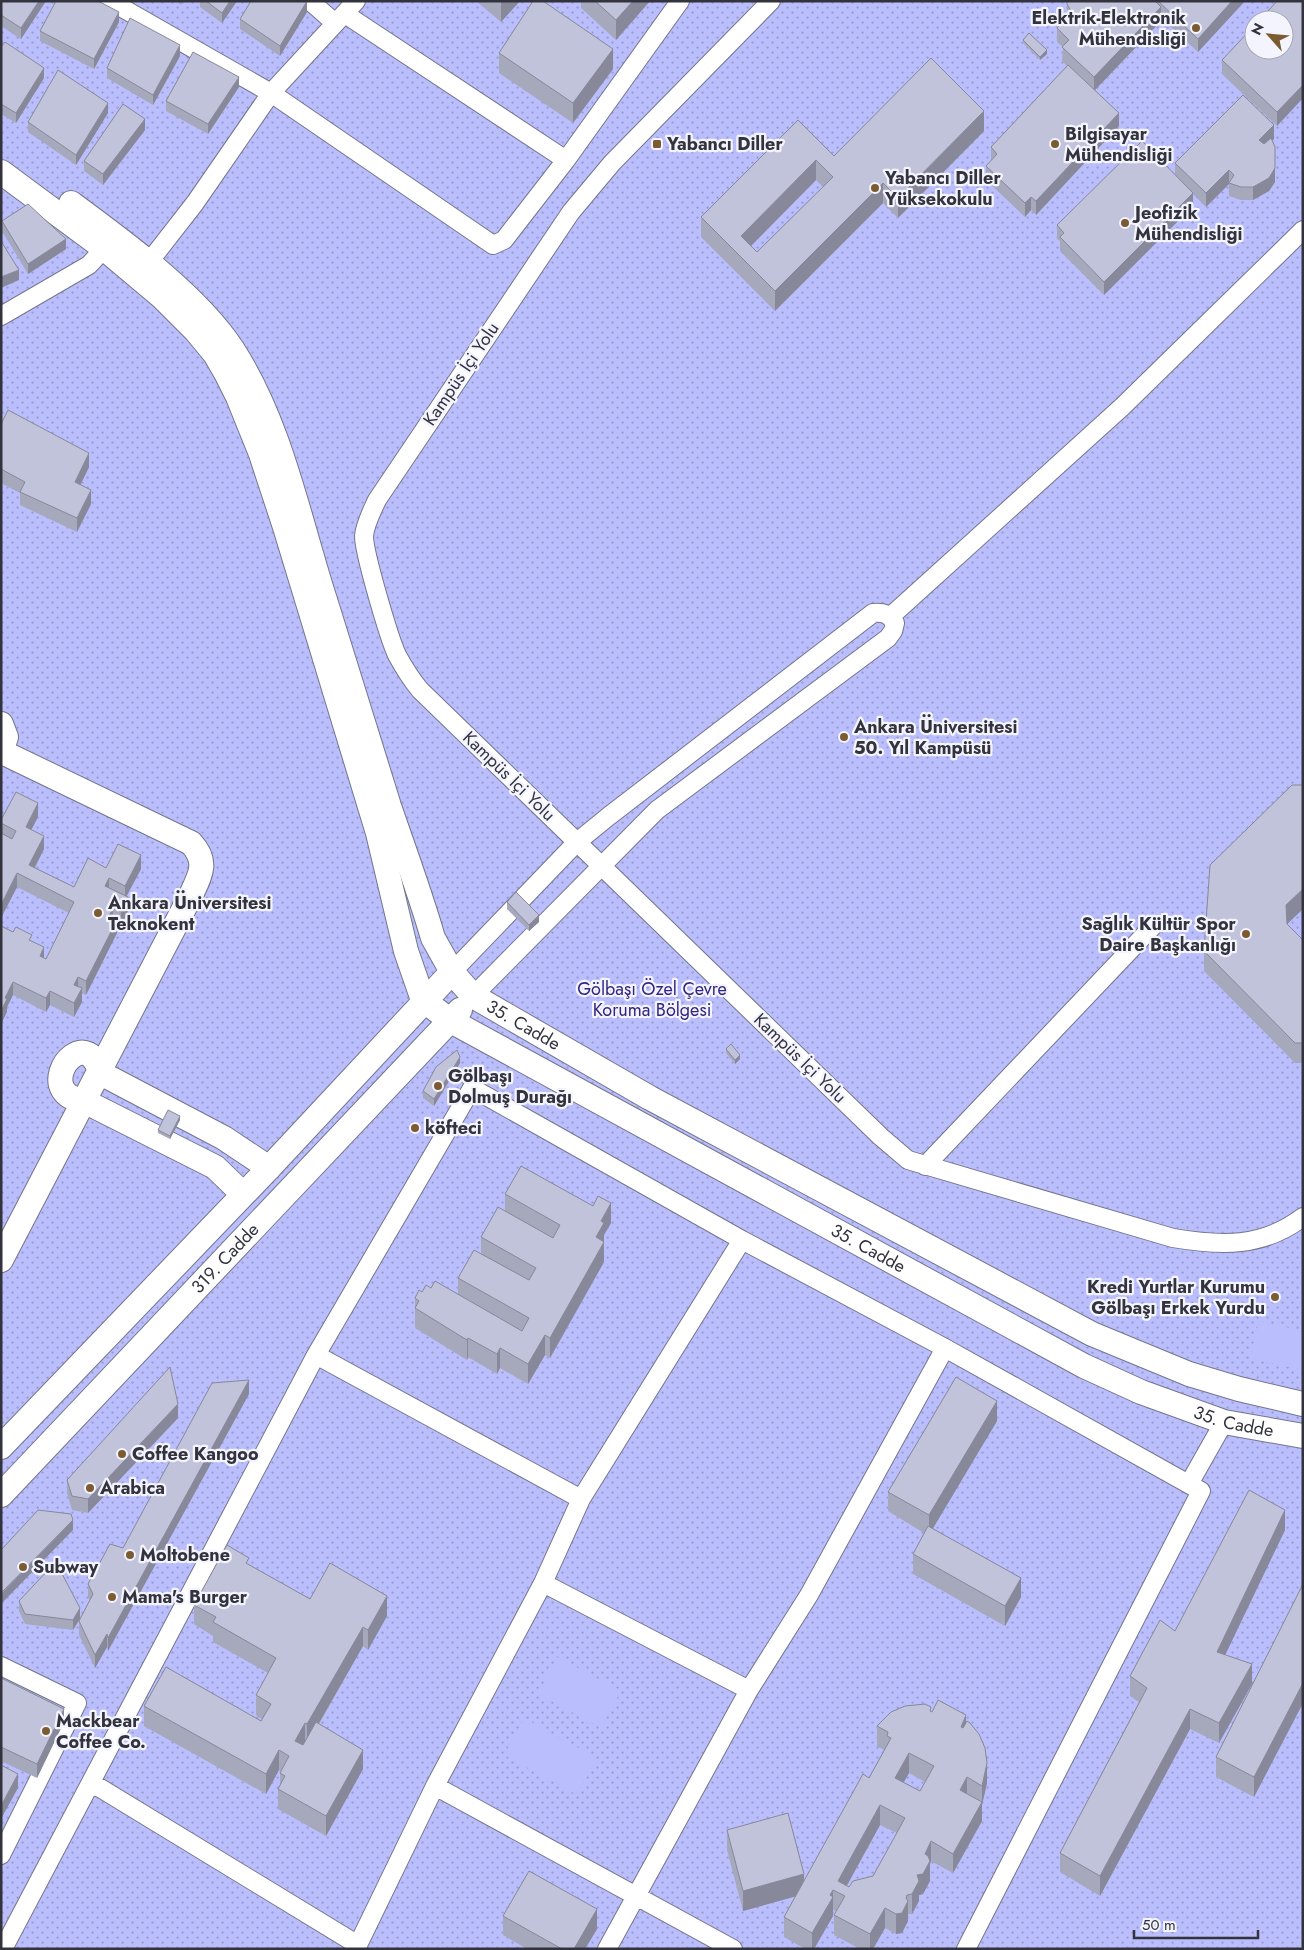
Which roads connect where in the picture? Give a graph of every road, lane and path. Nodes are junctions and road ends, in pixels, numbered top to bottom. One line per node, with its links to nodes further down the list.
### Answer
1 (110, 1): 6 (street)
2 (310, 1): 5 (street)
3 (680, 1): 8 (street)
4 (771, 1): 17 (street, Kampüs İçi Yolu)
5 (345, 12): 6 (street); 8 (street)
6 (271, 93): 8 (street); 12 (street)
7 (1, 153): 11 (street)
8 (566, 160)
9 (1, 172): 11 (street)
10 (1303, 230): 14 (street)
11 (110, 243): 12 (street); 13 (street)
12 (143, 271): 20 (street, 35. Cadde); 22 (street)
13 (1, 316)
14 (891, 616): 17 (street); 18 (street)
15 (1, 724): 16 (street)
16 (1, 752): 24 (street)
17 (577, 842): 18 (street, Kampüs İçi Yolu); 20 (street)
18 (602, 867): 21 (street); 26 (street, Kampüs İçi Yolu)
19 (1153, 926): 26 (street)
20 (452, 972): 21 (street, 35. Cadde); 22 (street, 319. Cadde)
21 (473, 996): 23 (street, 319. Cadde); 34 (street, 35. Cadde)
22 (423, 1000): 23 (street, 35. Cadde); 27 (street, 319. Cadde)
23 (451, 1021): 35 (street, 35. Cadde); 39 (street, 319. Cadde)
24 (99, 1071): 25 (street); 25 (street); 27 (street)
25 (84, 1100): 28 (street); 31 (street)
26 (925, 1166): 29 (street, Kampüs İçi Yolu)
27 (268, 1168): 28 (street, 319. Cadde)
28 (243, 1194): 37 (street, 319. Cadde)
29 (1303, 1217)
30 (742, 1240): 32 (street); 33 (street); 40 (street)
31 (1, 1260)
32 (945, 1348): 38 (street); 43 (street)
33 (316, 1356): 40 (street); 44 (street)
34 (1303, 1404)
35 (1224, 1422): 36 (street, 35. Cadde); 38 (street)
36 (1303, 1436)
37 (1, 1447)
38 (1189, 1484): 52 (street)
39 (1, 1495)
40 (581, 1499): 41 (street)
41 (543, 1583): 43 (street); 45 (street)
42 (1, 1666): 46 (street)
43 (749, 1690): 47 (street)
44 (92, 1783): 48 (street); 49 (street)
45 (435, 1786): 47 (street); 48 (street)
46 (1, 1855)
47 (635, 1896): 50 (street); 51 (street)
48 (357, 1947)
49 (3, 1949)
50 (607, 1949)
51 (733, 1949)
52 (966, 1949)

